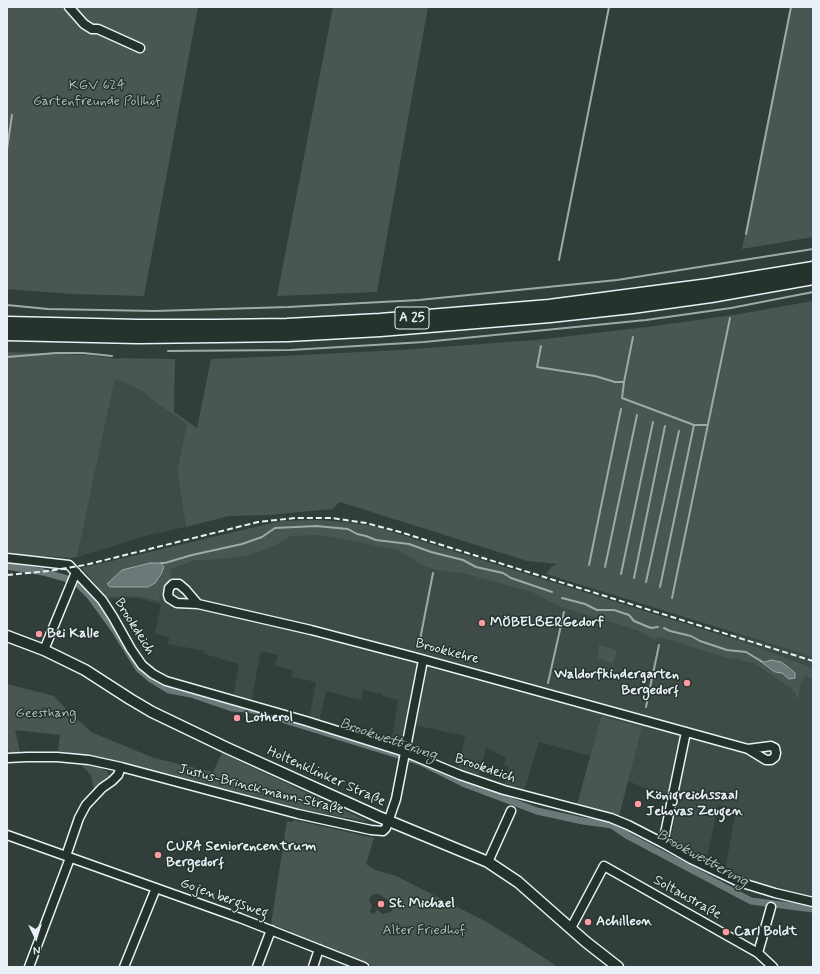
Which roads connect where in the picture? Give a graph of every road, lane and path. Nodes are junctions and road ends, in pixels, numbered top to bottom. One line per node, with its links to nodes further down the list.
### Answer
1 (69, 7): 2 (street)
2 (140, 48)
3 (813, 268): 5 (highway, A 25)
4 (813, 278): 6 (highway, A 25)
5 (7, 323)
6 (7, 334)
7 (7, 558): 8 (street, Brookdeich)
8 (74, 578): 11 (street); 15 (street, Brookdeich)
9 (198, 604): 12 (street, Brookkehre)
10 (7, 636): 11 (main road, Holtenklinker Straße)
11 (44, 650): 19 (main road, Holtenklinker Straße)
12 (423, 660): 13 (street, Brookkehre); 15 (street)
13 (686, 732): 14 (street, Brookkehre); 21 (street)
14 (748, 749)
15 (404, 756): 19 (street); 21 (street, Brookdeich)
16 (8, 757): 17 (street, Justus-Brinckmann-Straße)
17 (121, 767): 19 (street, Justus-Brinckmann-Straße); 22 (street)
18 (511, 811): 23 (street)
19 (389, 821): 23 (main road, Holtenklinker Straße)
20 (7, 835): 22 (street, Gojenbergsweg)
21 (663, 842): 25 (street, Brookdeich)
22 (68, 857): 24 (street, Gojenbergsweg); 31 (street)
23 (488, 862): 27 (main road, Holtenklinker Straße)
24 (156, 888): 28 (street, Gojenbergsweg); 32 (street)
25 (813, 902)
26 (771, 907): 30 (street)
27 (571, 928): 30 (street, Soltaustraße); 36 (main road, Holtenklinker Straße)
28 (271, 930): 29 (street, Gojenbergsweg); 33 (street)
29 (319, 949): 34 (street); 35 (street, Gojenbergsweg)
30 (758, 953): 37 (street, Soltaustraße)
31 (29, 967)
32 (124, 967)
33 (257, 967)
34 (312, 967)
35 (364, 967)
36 (618, 967)
37 (773, 967)

